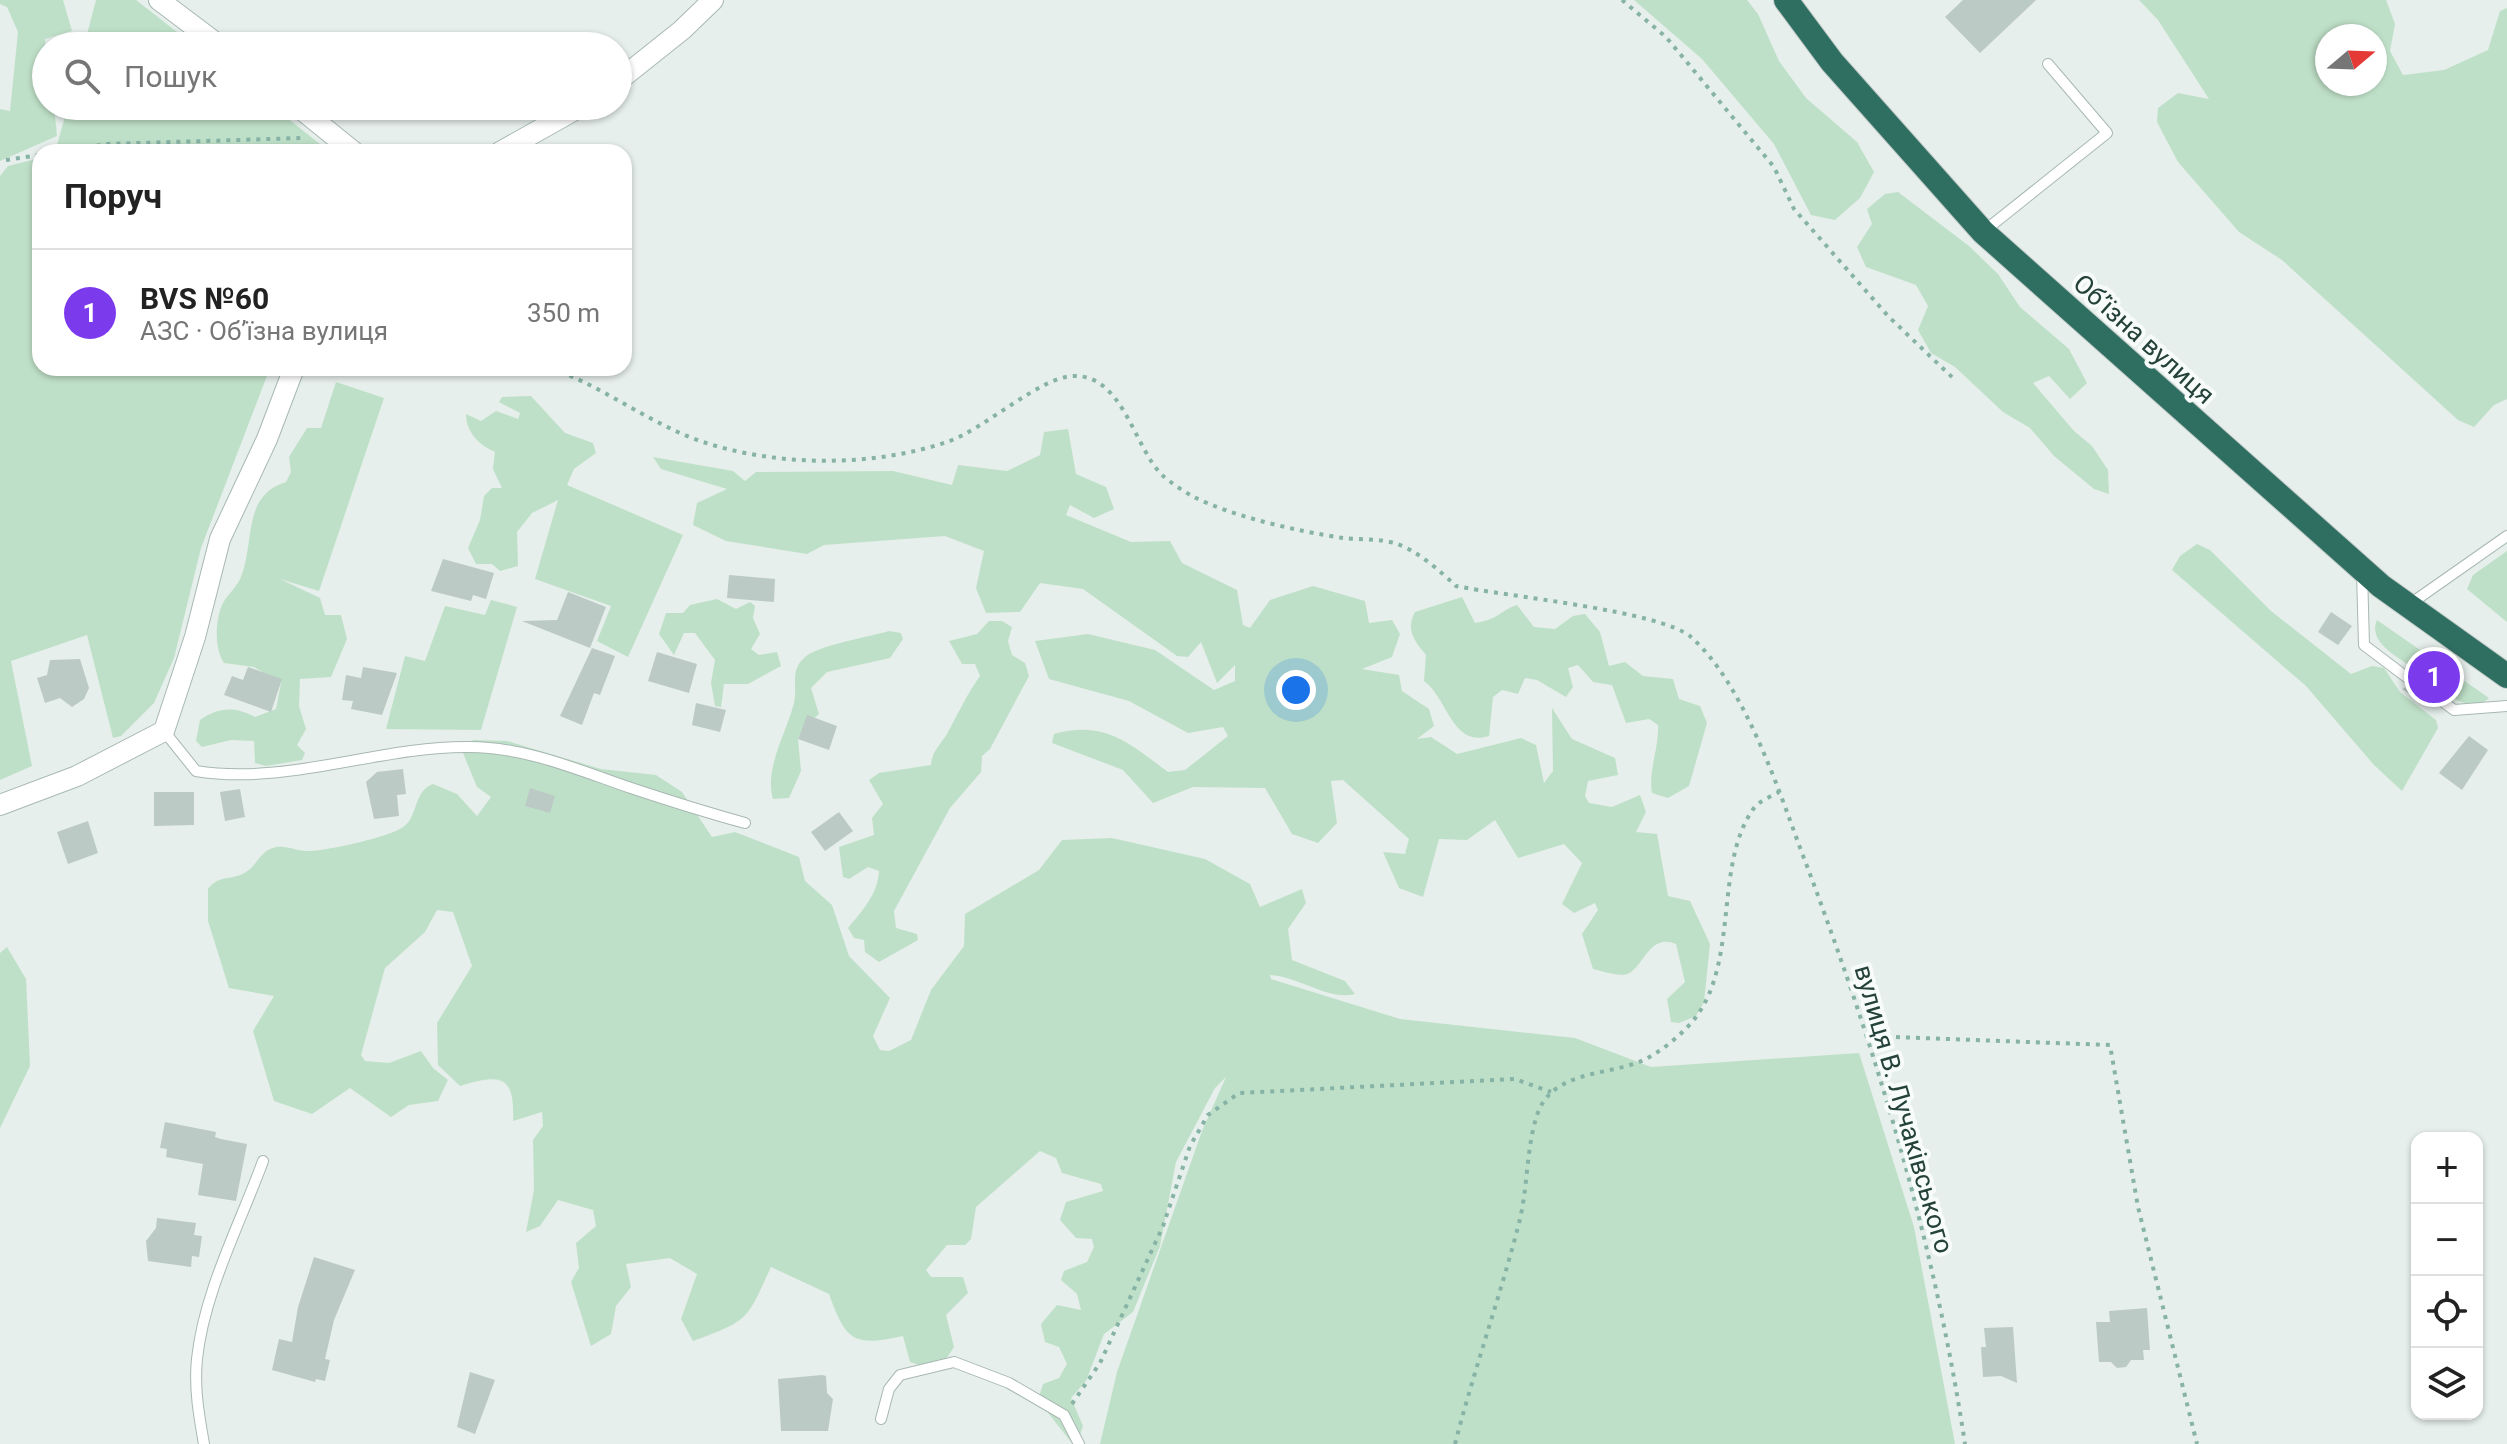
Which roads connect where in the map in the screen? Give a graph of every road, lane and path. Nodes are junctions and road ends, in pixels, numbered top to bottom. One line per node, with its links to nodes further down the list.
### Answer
1 (159, 0): 5 (street)
2 (713, 0): 7 (street)
3 (1622, 0): 19 (path)
4 (1786, 0): 16 (highway, Обʼїзна вулиця)
5 (201, 32)
6 (2048, 64): 16 (lane)
7 (632, 70)
8 (314, 120): 10 (street)
9 (557, 120): 13 (street)
10 (328, 131): 11 (path); 12 (street)
11 (107, 144)
12 (344, 144)
13 (514, 144)
14 (32, 156): 15 (path)
15 (6, 160)
16 (1983, 232): 21 (highway, Обʼїзна вулиця)
17 (291, 376): 27 (street)
18 (570, 376): 28 (path, вулиця В. Лучаківського)
19 (1954, 379)
20 (2507, 536): 22 (lane)
21 (2362, 570): 22 (highway, Обʼїзна вулиця); 24 (lane)
22 (2408, 606): 23 (highway, Обʼїзна вулиця)
23 (2507, 676)
24 (2409, 679)
25 (2431, 693): 26 (lane)
26 (2507, 706)
27 (164, 731): 29 (street); 30 (lane)
28 (1779, 792): 31 (path, вулиця В. Лучаківського); 32 (path)
29 (0, 805)
30 (745, 823)
31 (1866, 1036): 39 (path, вулиця В. Лучаківського); 40 (path)
32 (1551, 1092): 34 (path); 38 (path)
33 (263, 1161): 36 (lane)
34 (1064, 1415): 35 (lane); 37 (lane)
35 (881, 1419)
36 (204, 1444)
37 (1079, 1444)
38 (1455, 1444)
39 (1965, 1444)
40 (2197, 1444)

